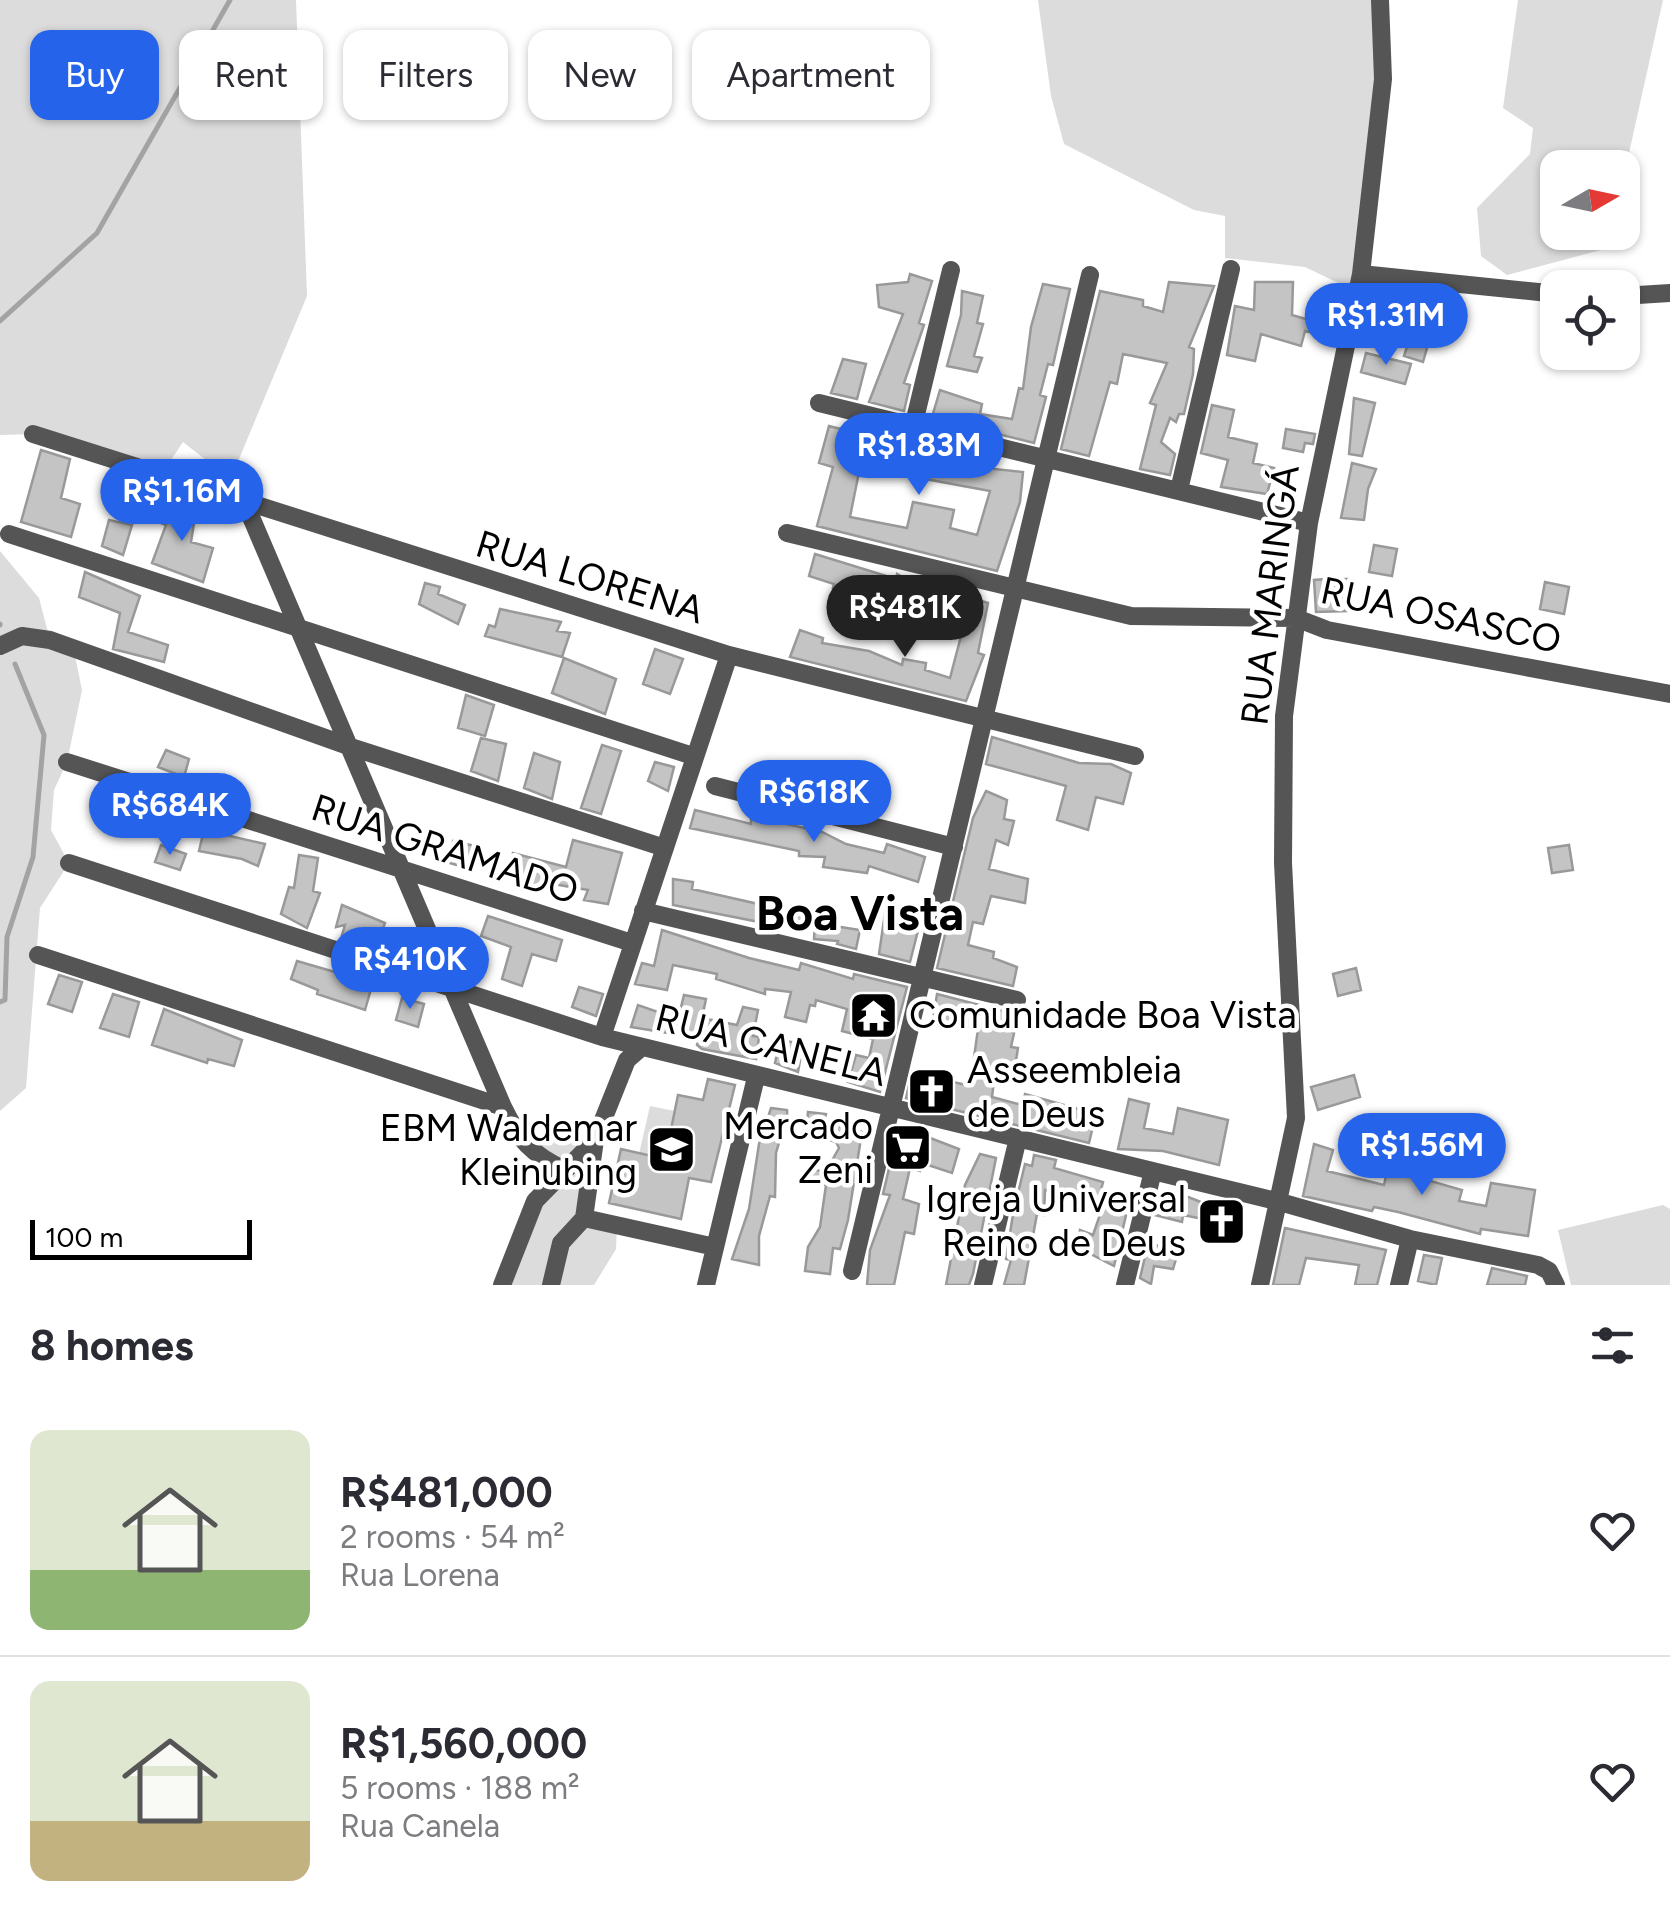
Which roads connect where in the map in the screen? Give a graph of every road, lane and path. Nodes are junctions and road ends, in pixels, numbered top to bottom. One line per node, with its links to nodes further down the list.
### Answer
1 (1380, 0): 5 (street, RUA MARINGÁ)
2 (1231, 269): 13 (street)
3 (951, 270): 10 (street)
4 (1090, 274): 12 (street)
5 (1361, 274): 6 (street); 15 (street, RUA MARINGÁ)
6 (1540, 292)
7 (1670, 293): 8 (street)
8 (1640, 295)
9 (819, 404): 10 (street)
10 (914, 428): 12 (street)
11 (33, 434): 14 (street, RUA LORENA)
12 (1046, 461): 13 (street); 18 (street)
13 (1179, 490): 15 (street)
14 (245, 502): 20 (street); 22 (street, RUA LORENA)
15 (1308, 523): 19 (street, RUA MARINGÁ)
16 (787, 533): 18 (street, RUA OSASCO)
17 (9, 534): 20 (street)
18 (1016, 588): 19 (street, RUA OSASCO); 24 (street)
19 (1296, 618): 23 (street, RUA OSASCO); 49 (street, RUA MARINGÁ)
20 (302, 629): 25 (street); 26 (street)
21 (0, 646): 25 (street)
22 (729, 654): 24 (street, RUA LORENA); 26 (street)
23 (1670, 694)
24 (985, 721): 27 (street, RUA LORENA); 30 (street)
25 (351, 747): 31 (street); 33 (street)
26 (694, 756): 31 (street)
27 (1135, 756)
28 (67, 762): 33 (street, RUA GRAMADO)
29 (715, 786): 30 (street)
30 (954, 847): 37 (street)
31 (664, 848): 34 (street)
32 (69, 863): 38 (street, RUA CANELA)
33 (402, 869): 35 (street, RUA GRAMADO); 38 (street)
34 (643, 910): 35 (street); 37 (street)
35 (632, 942): 40 (street)
36 (38, 955): 43 (street)
37 (922, 976): 39 (street); 44 (street)
38 (452, 987): 40 (street, RUA CANELA); 43 (street)
39 (1017, 1000)
40 (602, 1037): 41 (street, RUA CANELA)
41 (642, 1047): 42 (street, RUA CANELA); 46 (street)
42 (756, 1077): 44 (street, RUA CANELA); 52 (street)
43 (503, 1107): 47 (street)
44 (892, 1108): 45 (street, RUA CANELA); 54 (street)
45 (1018, 1138): 48 (street, RUA CANELA); 58 (street)
46 (595, 1140): 47 (street); 50 (street)
47 (565, 1170): 55 (street)
48 (1153, 1171): 49 (street, RUA CANELA); 59 (street)
49 (1280, 1202): 51 (street, RUA CANELA); 60 (street, RUA MARINGÁ)
50 (584, 1218): 52 (street); 56 (street)
51 (1410, 1239): 53 (street, RUA CANELA); 61 (street)
52 (714, 1248): 57 (street)
53 (1538, 1265): 62 (street); 63 (street)
54 (852, 1271)
55 (502, 1285)
56 (552, 1285)
57 (706, 1285)
58 (984, 1285)
59 (1125, 1285)
60 (1260, 1285)
61 (1399, 1285)
62 (1532, 1285)
63 (1556, 1285)

